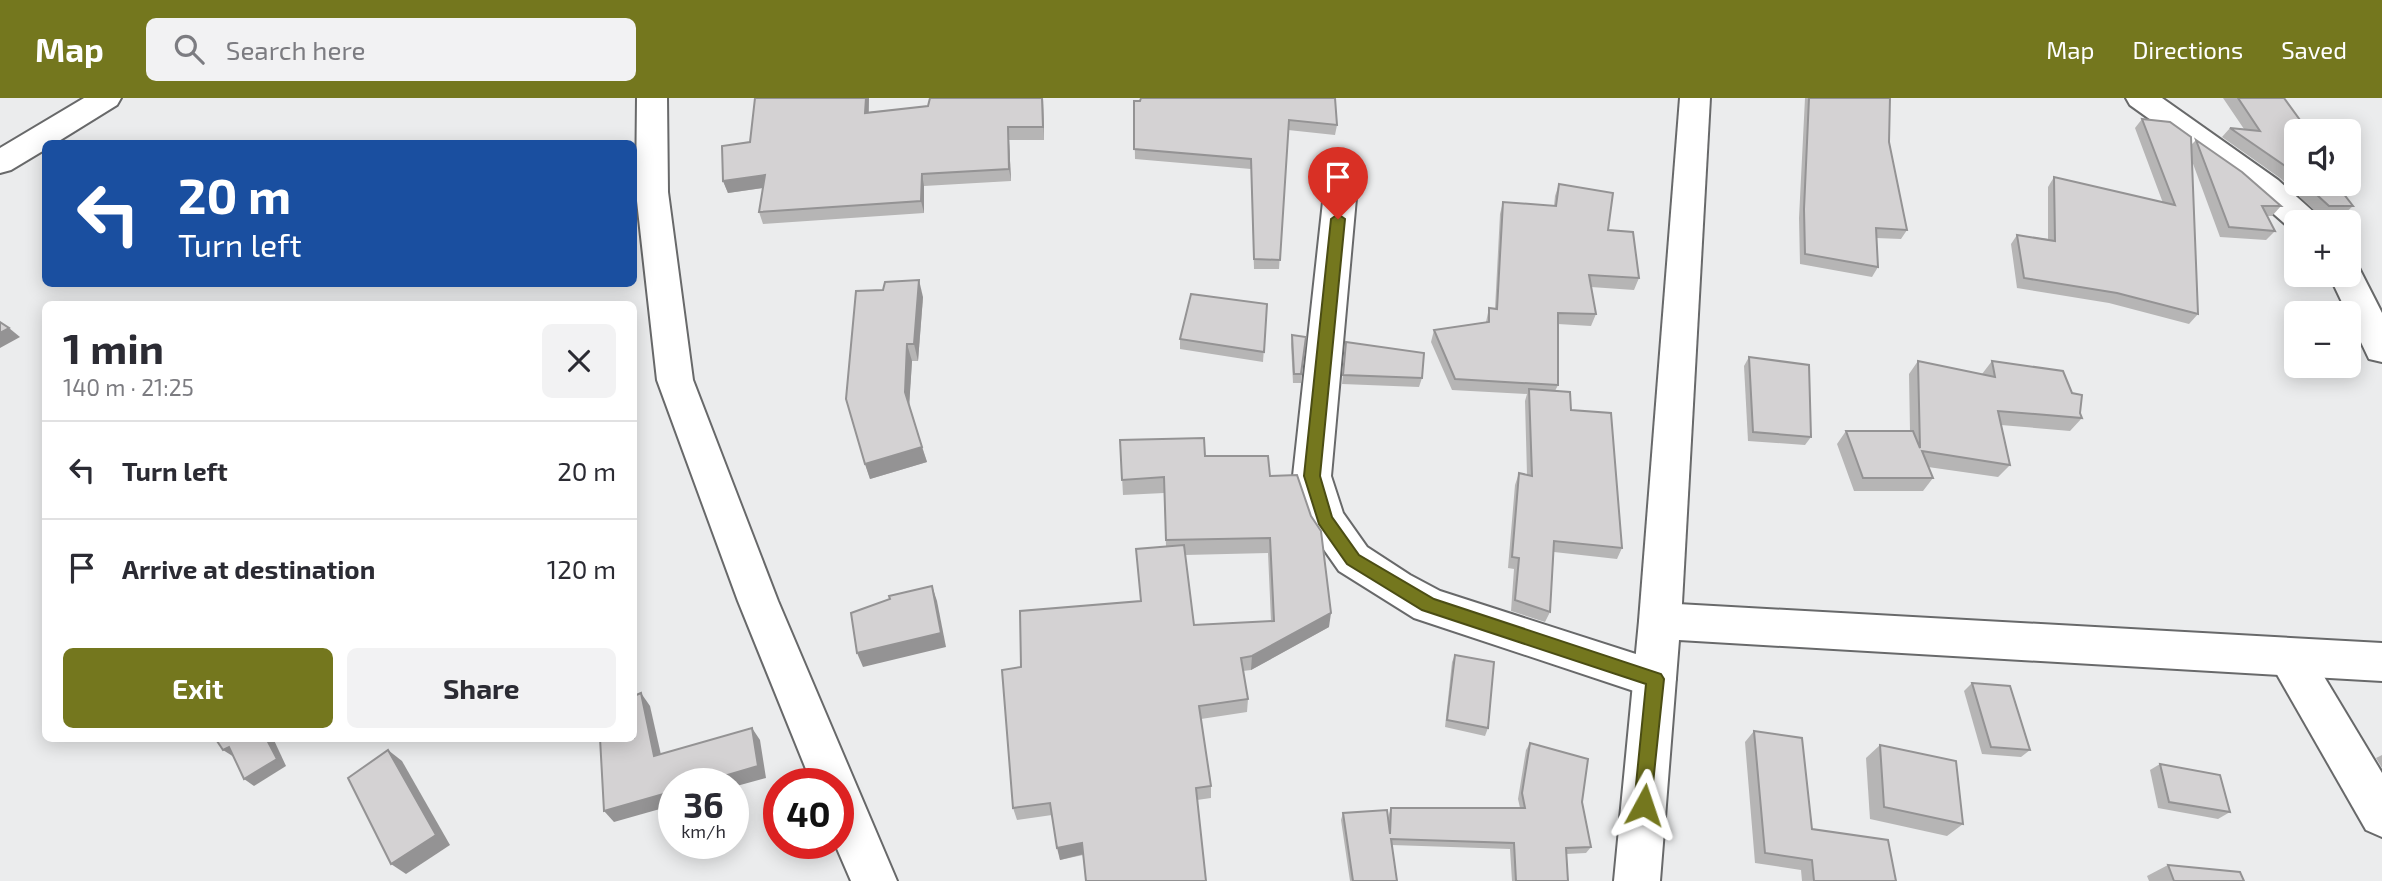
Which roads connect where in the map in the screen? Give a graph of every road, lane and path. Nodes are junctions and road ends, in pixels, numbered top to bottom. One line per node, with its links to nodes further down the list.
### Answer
1 (106, 98): 5 (street)
2 (652, 98): 14 (street)
3 (1695, 98): 10 (street)
4 (2141, 98): 7 (street)
5 (0, 162)
6 (1343, 165): 13 (street)
7 (2291, 210)
8 (2352, 287): 9 (street)
9 (2382, 349)
10 (1660, 621): 11 (street); 13 (street)
11 (2290, 658): 12 (street); 15 (street)
12 (2382, 662)
13 (1655, 679): 18 (street)
14 (827, 768)
15 (2382, 815)
16 (854, 833): 17 (street)
17 (874, 881)
18 (1637, 881)

